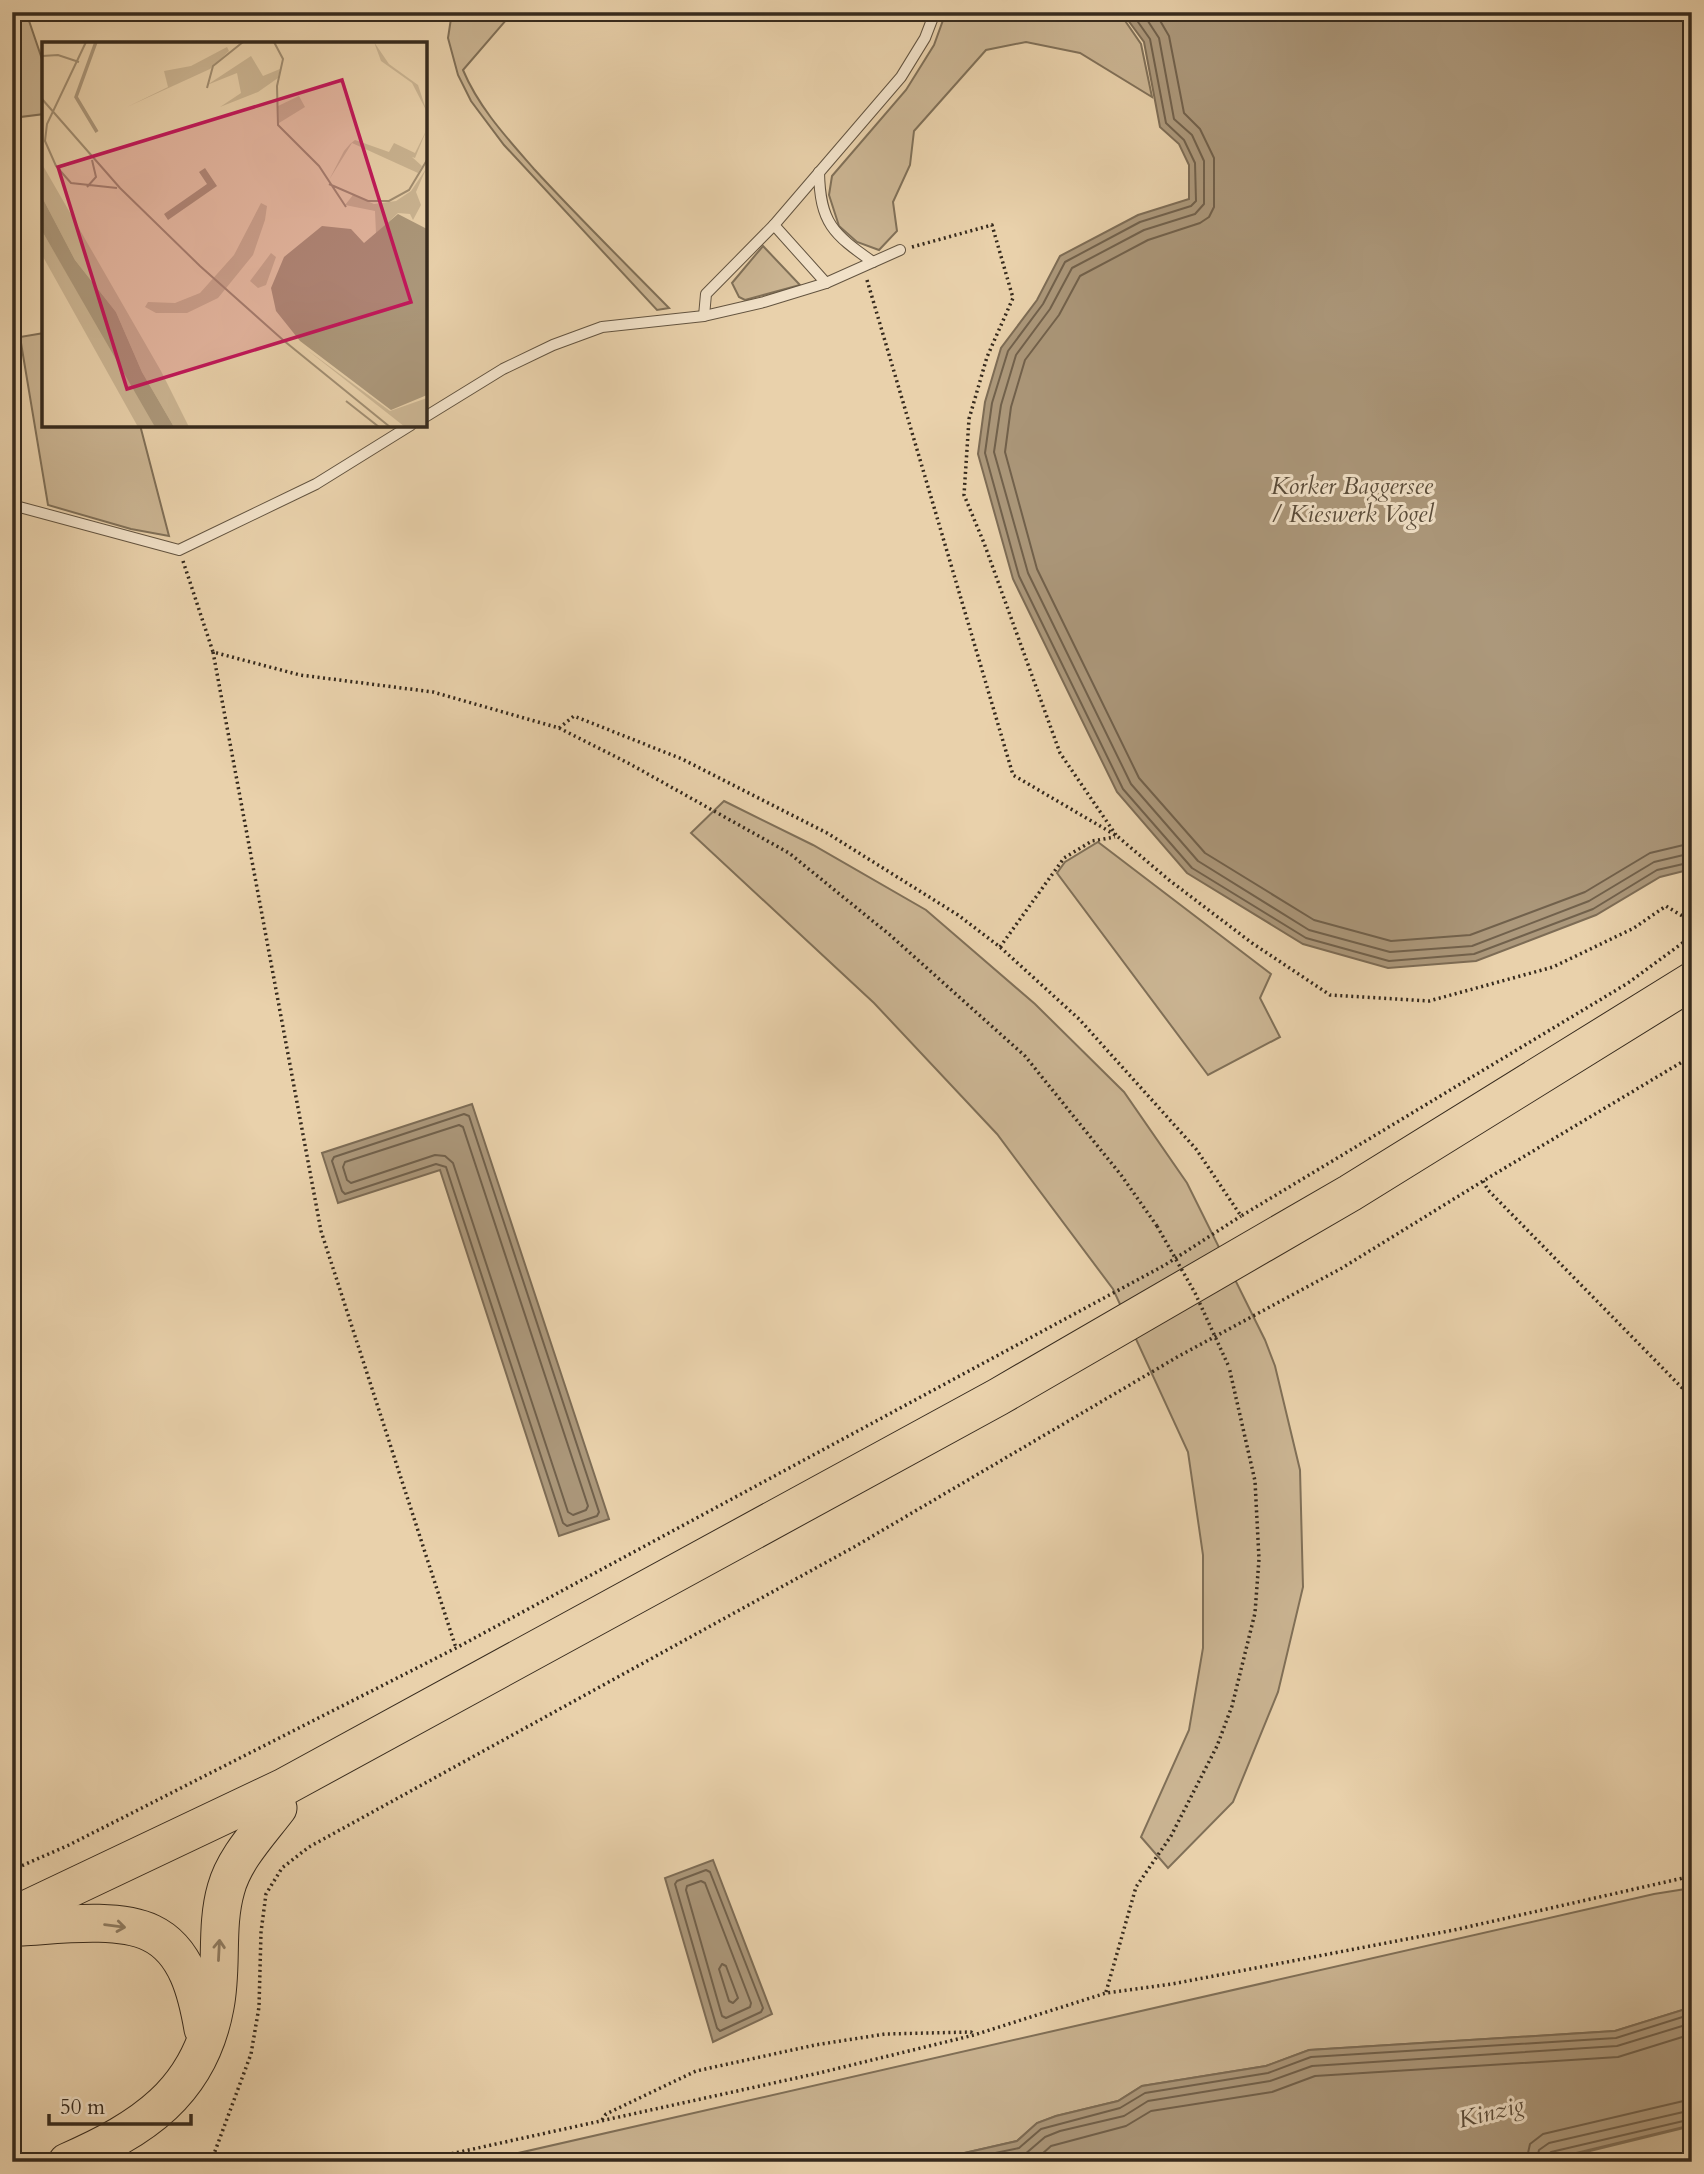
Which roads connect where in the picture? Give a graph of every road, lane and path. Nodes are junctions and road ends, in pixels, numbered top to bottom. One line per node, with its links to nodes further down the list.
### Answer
1 (935, 12): 2 (lane)
2 (819, 172): 3 (lane); 5 (lane)
3 (774, 225): 6 (lane); 7 (lane)
4 (900, 250): 5 (lane); 14 (path)
5 (868, 264): 6 (lane); 14 (path)
6 (826, 283): 7 (lane)
7 (704, 316): 8 (lane)
8 (427, 416)
9 (408, 427): 11 (lane)
10 (12, 505): 11 (lane)
11 (179, 550): 12 (path)
12 (213, 652): 13 (path); 24 (path)
13 (559, 728): 17 (path); 29 (path, bridge)
14 (1117, 836): 15 (path); 17 (path)
15 (1692, 922)
16 (1692, 936): 22 (path)
17 (1000, 947): 22 (path)
18 (1692, 981): 28 (highway)
19 (1692, 1006): 25 (highway)
20 (1692, 1056): 21 (path)
21 (1483, 1181): 23 (path); 34 (path)
22 (1241, 1216): 24 (path)
23 (1692, 1398)
24 (456, 1648): 26 (path)
25 (278, 1808): 28 (highway); 31 (highway, one-way to 25)
26 (12, 1870)
27 (1692, 1876): 29 (path)
28 (16, 1925): 31 (highway, one-way to 31)
29 (1106, 1993): 30 (path)
30 (974, 2035): 32 (path); 32 (path)
31 (204, 2041): 33 (highway)
32 (601, 2122): 35 (path)
33 (67, 2162)
34 (211, 2162)
35 (414, 2162)

